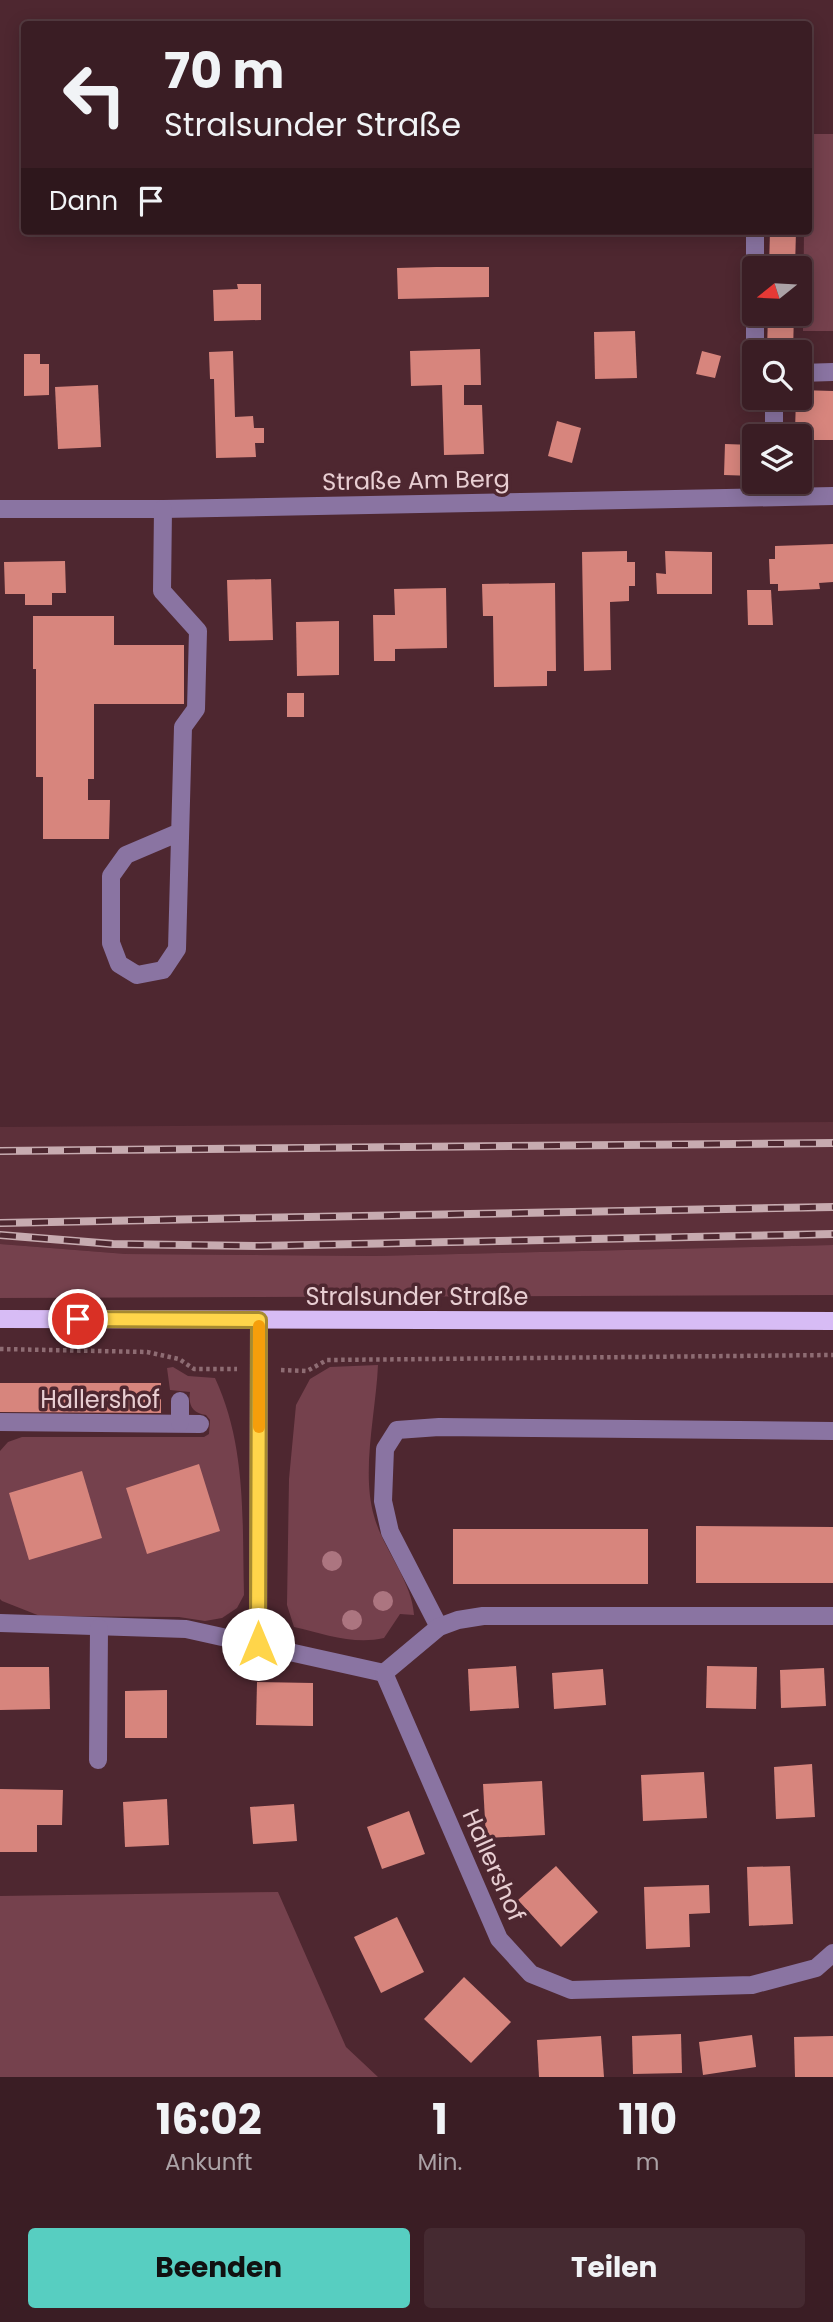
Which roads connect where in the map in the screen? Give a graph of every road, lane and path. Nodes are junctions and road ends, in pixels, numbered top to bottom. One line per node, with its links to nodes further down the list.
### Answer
1 (755, 235): 2 (street)
2 (755, 256)
3 (833, 372): 4 (street)
4 (812, 373)
5 (742, 490): 9 (street, Straße Am Berg)
6 (812, 493): 7 (street, Straße Am Berg)
7 (833, 496)
8 (0, 509): 9 (street, Straße Am Berg)
9 (163, 509): 10 (street)
10 (180, 832): 10 (street)
11 (0, 1319): 12 (main road, Stralsunder Straße)
12 (259, 1320): 13 (main road, Stralsunder Straße); 16 (street)
13 (833, 1321)
14 (0, 1349): 16 (path)
15 (833, 1355): 16 (path)
16 (260, 1369): 26 (street)
17 (180, 1401): 19 (street)
18 (0, 1422): 19 (street, Hallershof)
19 (180, 1423): 20 (street, Hallershof)
20 (200, 1424)
21 (833, 1431): 24 (street)
22 (833, 1616): 24 (street)
23 (0, 1623): 25 (street)
24 (439, 1627): 27 (street)
25 (99, 1628): 26 (street); 28 (street)
26 (258, 1644): 27 (street)
27 (384, 1673): 29 (street, Hallershof)
28 (98, 1760)
29 (833, 1953)

